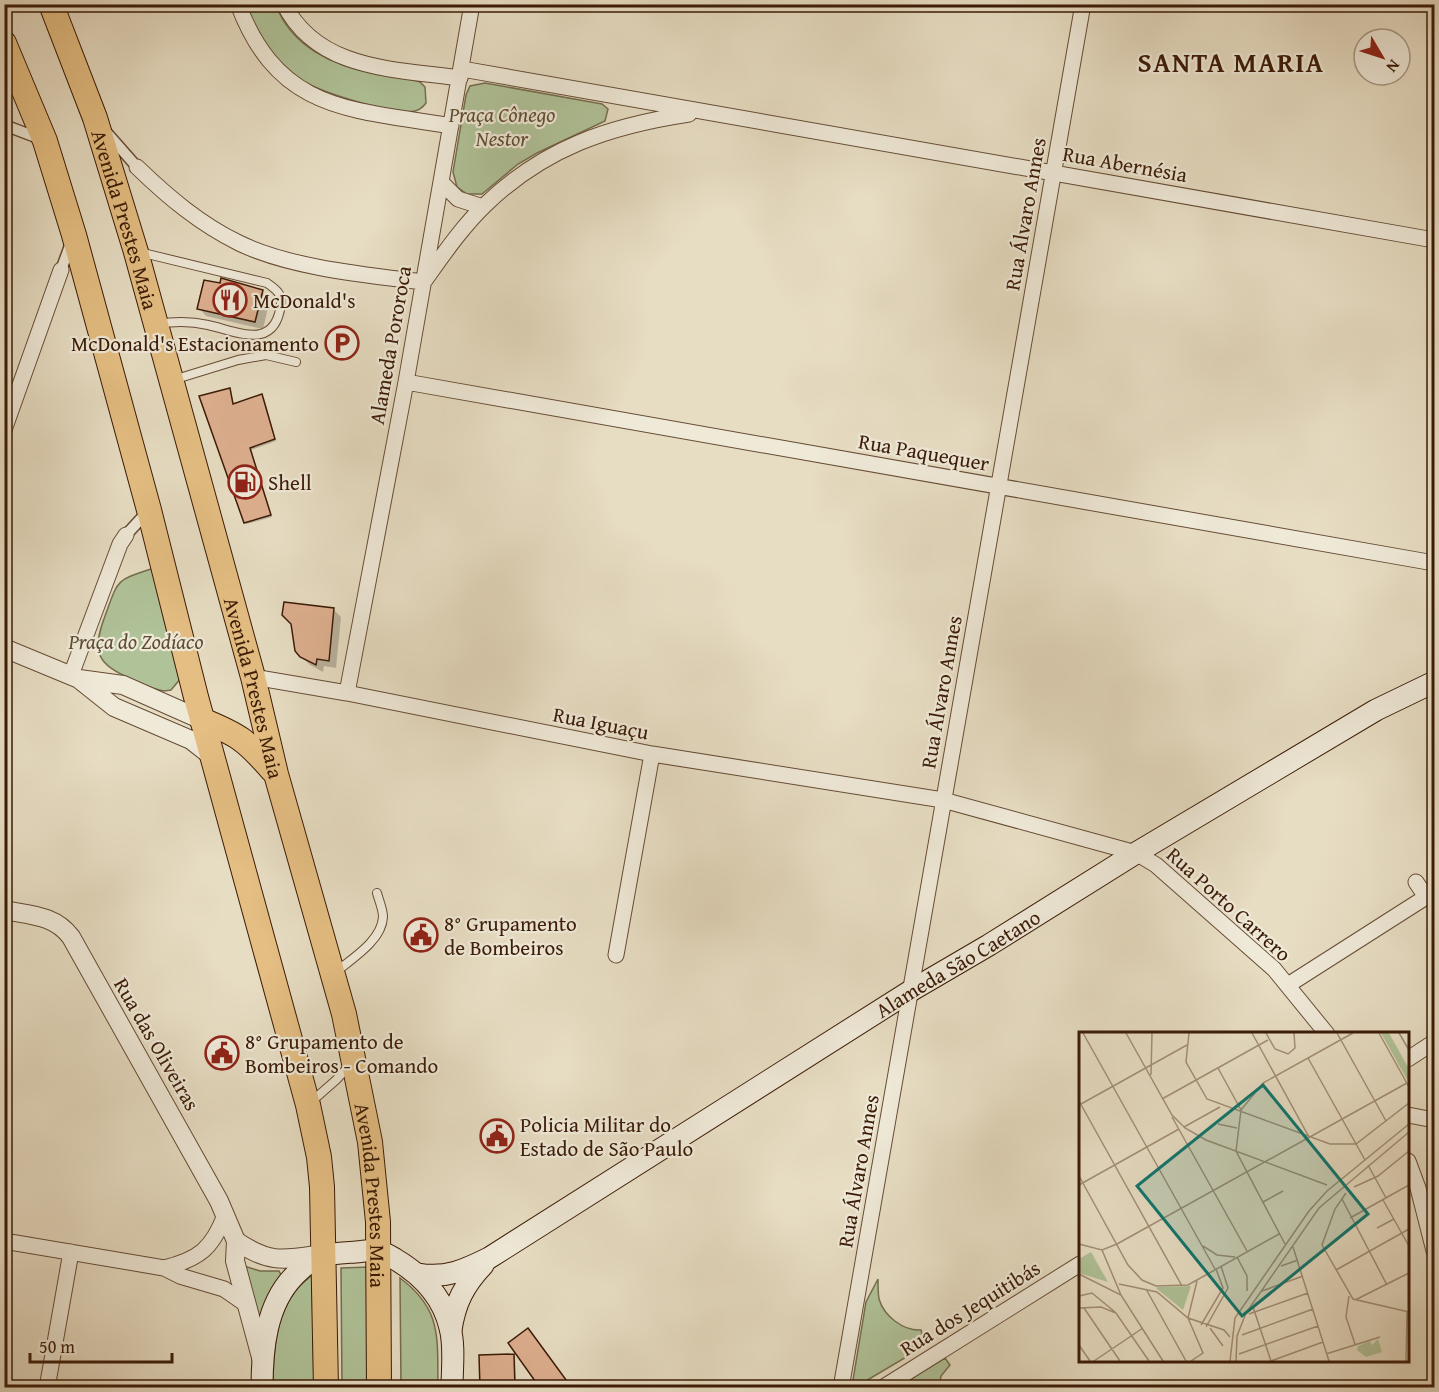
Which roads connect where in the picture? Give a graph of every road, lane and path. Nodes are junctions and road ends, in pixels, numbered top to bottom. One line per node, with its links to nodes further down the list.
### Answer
1 (51, 4): 9 (highway, Avenida Prestes Maia)
2 (238, 4): 11 (street)
3 (284, 4): 7 (street)
4 (472, 4): 7 (street, Alameda Pororoca)
5 (1083, 4): 14 (street, Rua Álvaro Annes)
6 (4, 43): 12 (highway)
7 (461, 74): 8 (street); 11 (street, Alameda Pororoca)
8 (702, 112): 14 (street, Rua Abernésia); 16 (street)
9 (95, 118): 13 (street); 19 (highway, Avenida Prestes Maia)
10 (4, 125): 12 (street)
11 (452, 126): 15 (street, Alameda Pororoca)
12 (45, 141): 17 (highway)
13 (137, 167): 21 (street)
14 (1053, 173): 18 (street, Rua Abernésia); 27 (street, Rua Álvaro Annes)
15 (441, 182): 16 (street); 21 (street, Alameda Pororoca)
16 (483, 207): 21 (street)
17 (74, 235): 20 (street); 28 (highway)
18 (1434, 240)
19 (136, 252): 22 (highway, Avenida Prestes Maia); 22 (lane)
20 (61, 270): 26 (street)
21 (423, 282): 25 (street, Alameda Pororoca)
22 (156, 325): 24 (highway, Avenida Prestes Maia)
23 (296, 362): 24 (lane)
24 (172, 380): 33 (highway, Avenida Prestes Maia)
25 (406, 382): 27 (street, Rua Paquequer); 35 (street, Alameda Pororoca)
26 (4, 430)
27 (998, 487): 30 (street, Rua Paquequer); 40 (street, Rua Álvaro Annes)
28 (149, 510): 29 (street); 36 (highway)
29 (126, 535): 32 (street)
30 (1434, 563)
31 (4, 648): 32 (street)
32 (75, 677): 36 (street); 38 (street)
33 (253, 677): 35 (street, Rua Iguaçu); 39 (highway, Avenida Prestes Maia)
34 (1434, 682): 41 (main road, Alameda São Caetano)
35 (347, 693): 37 (street, Rua Iguaçu)
36 (202, 720): 38 (highway); 39 (highway)
37 (652, 754): 40 (street, Rua Iguaçu); 45 (street)
38 (214, 758): 53 (highway)
39 (276, 774): 46 (highway, Avenida Prestes Maia)
40 (943, 800): 41 (street, Rua Porto Carrero); 48 (street, Rua Álvaro Annes)
41 (1136, 853): 47 (street, Rua Porto Carrero); 48 (main road, Alameda São Caetano)
42 (1416, 882): 47 (street)
43 (377, 893): 46 (lane)
44 (4, 910): 57 (street, Rua das Oliveiras)
45 (616, 955)
46 (334, 973): 52 (highway, Avenida Prestes Maia)
47 (1288, 985): 49 (street, Rua Porto Carrero)
48 (912, 990): 64 (main road, Alameda São Caetano); 76 (street, Rua Álvaro Annes)
49 (1324, 1032)
50 (1434, 1042): 51 (street)
51 (1409, 1058)
52 (355, 1059): 53 (lane); 60 (highway, Avenida Prestes Maia)
53 (308, 1105): 63 (highway)
54 (1409, 1115): 55 (street)
55 (1434, 1120)
56 (1409, 1166): 61 (street)
57 (225, 1215): 59 (street, Rua das Oliveiras); 66 (street)
58 (4, 1241): 62 (street)
59 (236, 1241): 63 (street); 68 (street, Rua das Oliveiras)
60 (379, 1251): 63 (main road); 67 (main road); 74 (highway, Avenida Prestes Maia)
61 (1434, 1251)
62 (71, 1252): 66 (street); 71 (street)
63 (324, 1254): 70 (main road); 73 (highway)
64 (489, 1258): 67 (main road, Alameda São Caetano); 69 (main road, Alameda São Caetano)
65 (1079, 1265): 77 (street, Rua dos Jequitibás)
66 (164, 1268): 68 (street)
67 (418, 1274): 69 (main road)
68 (247, 1305): 70 (street, Rua das Oliveiras)
69 (451, 1330): 75 (main road)
70 (262, 1362): 72 (main road)
71 (47, 1388)
72 (262, 1388)
73 (326, 1388)
74 (379, 1388)
75 (452, 1388)
76 (841, 1388)
77 (882, 1388)

